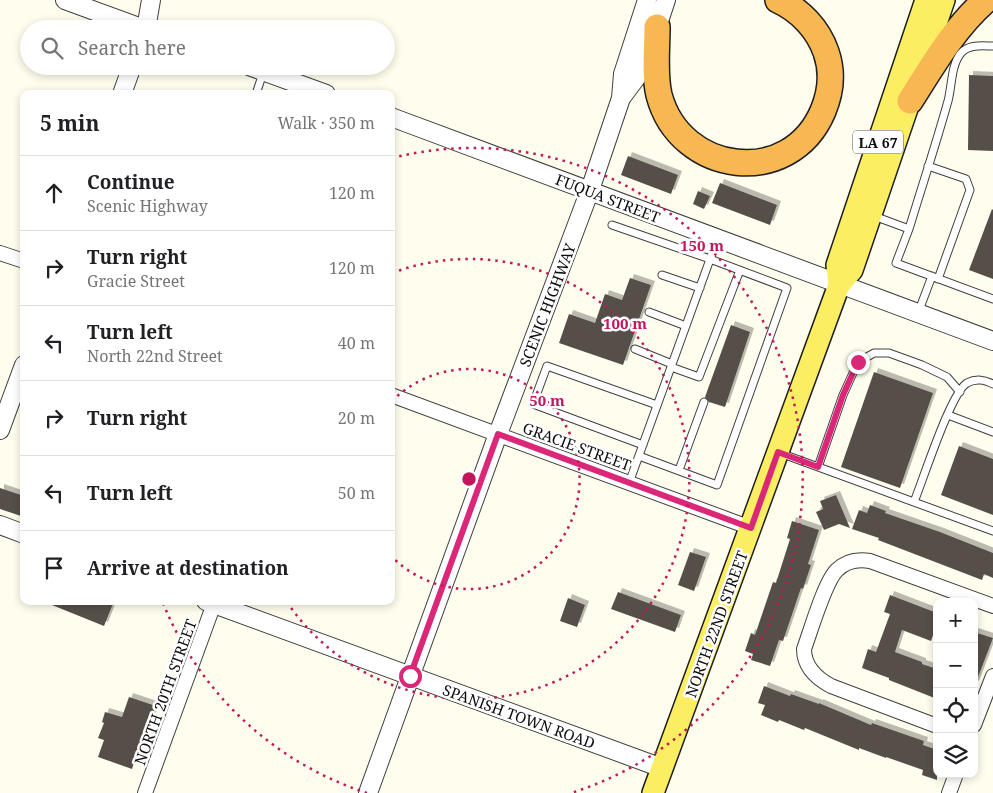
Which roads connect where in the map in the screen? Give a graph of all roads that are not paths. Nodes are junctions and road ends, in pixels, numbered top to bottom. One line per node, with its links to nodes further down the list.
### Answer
1 (66, 0): 9 (street)
2 (151, 0): 10 (street)
3 (647, 0): 11 (street, SCENIC HIGHWAY)
4 (666, 0): 11 (street, SCENIC HIGHWAY)
5 (778, 0): 11 (highway)
6 (926, 0): 33 (main road, NORTH 22ND STREET / LA 67)
7 (944, 0): 19 (main road, NORTH 22ND STREET / LA 67)
8 (986, 0): 19 (highway)
9 (120, 20)
10 (147, 20)
11 (648, 28): 22 (street, SCENIC HIGHWAY)
12 (993, 46): 21 (lane)
13 (129, 75): 16 (street)
14 (256, 75): 17 (lane)
15 (273, 75): 18 (street)
16 (123, 90)
17 (256, 90)
18 (315, 90)
19 (910, 101): 23 (main road, NORTH 22ND STREET / LA 67)
20 (395, 119): 22 (street, FUQUA STREET)
21 (928, 166): 25 (lane); 32 (lane)
22 (590, 190): 26 (street, FUQUA STREET); 51 (street, SCENIC HIGHWAY)
23 (871, 215): 25 (lane); 33 (main road, NORTH 22ND STREET / LA 67)
24 (612, 225): 28 (lane)
25 (909, 229): 32 (lane)
26 (717, 240): 28 (lane); 33 (street, FUQUA STREET)
27 (0, 252): 29 (street)
28 (710, 259): 30 (lane); 34 (lane)
29 (20, 260)
30 (740, 270): 41 (lane); 56 (lane)
31 (662, 274): 34 (lane)
32 (935, 278): 35 (lane); 37 (lane)
33 (839, 285): 37 (street, FUQUA STREET); 53 (main road, NORTH 22ND STREET / LA 67)
34 (700, 288): 38 (lane)
35 (993, 299)
36 (649, 312): 38 (lane)
37 (918, 314): 39 (street, FUQUA STREET)
38 (686, 326): 41 (lane)
39 (993, 342)
40 (635, 349): 41 (lane)
41 (672, 366): 47 (lane)
42 (20, 376): 49 (street)
43 (993, 384): 44 (lane)
44 (960, 392): 48 (lane); 55 (lane)
45 (395, 397): 51 (street, GRACIE STREET)
46 (704, 402): 56 (lane)
47 (657, 405): 52 (lane); 52 (lane)
48 (948, 415): 50 (lane); 58 (lane)
49 (0, 430)
50 (993, 432)
51 (498, 434): 57 (street, GRACIE STREET); 66 (street, SCENIC HIGHWAY)
52 (643, 445): 54 (lane)
53 (778, 452): 55 (lane); 60 (main road, NORTH 22ND STREET / LA 67)
54 (639, 456): 56 (lane); 57 (lane)
55 (818, 467): 58 (lane)
56 (679, 470)
57 (629, 483): 60 (street, GRACIE STREET)
58 (914, 502): 61 (lane)
59 (0, 525): 62 (street)
60 (751, 528): 70 (main road, NORTH 22ND STREET / LA 67)
61 (993, 531)
62 (20, 532)
63 (210, 605): 72 (street, NORTH 20TH STREET)
64 (219, 605): 66 (street, SPANISH TOWN ROAD)
65 (993, 606): 69 (street)
66 (410, 676): 70 (street, SPANISH TOWN ROAD); 73 (street, SCENIC HIGHWAY)
67 (993, 676): 68 (street)
68 (978, 715)
69 (933, 724)
70 (662, 768): 74 (main road, NORTH 22ND STREET / LA 67)
71 (955, 778): 75 (street)
72 (146, 793)
73 (368, 793)
74 (654, 793)
75 (949, 793)

